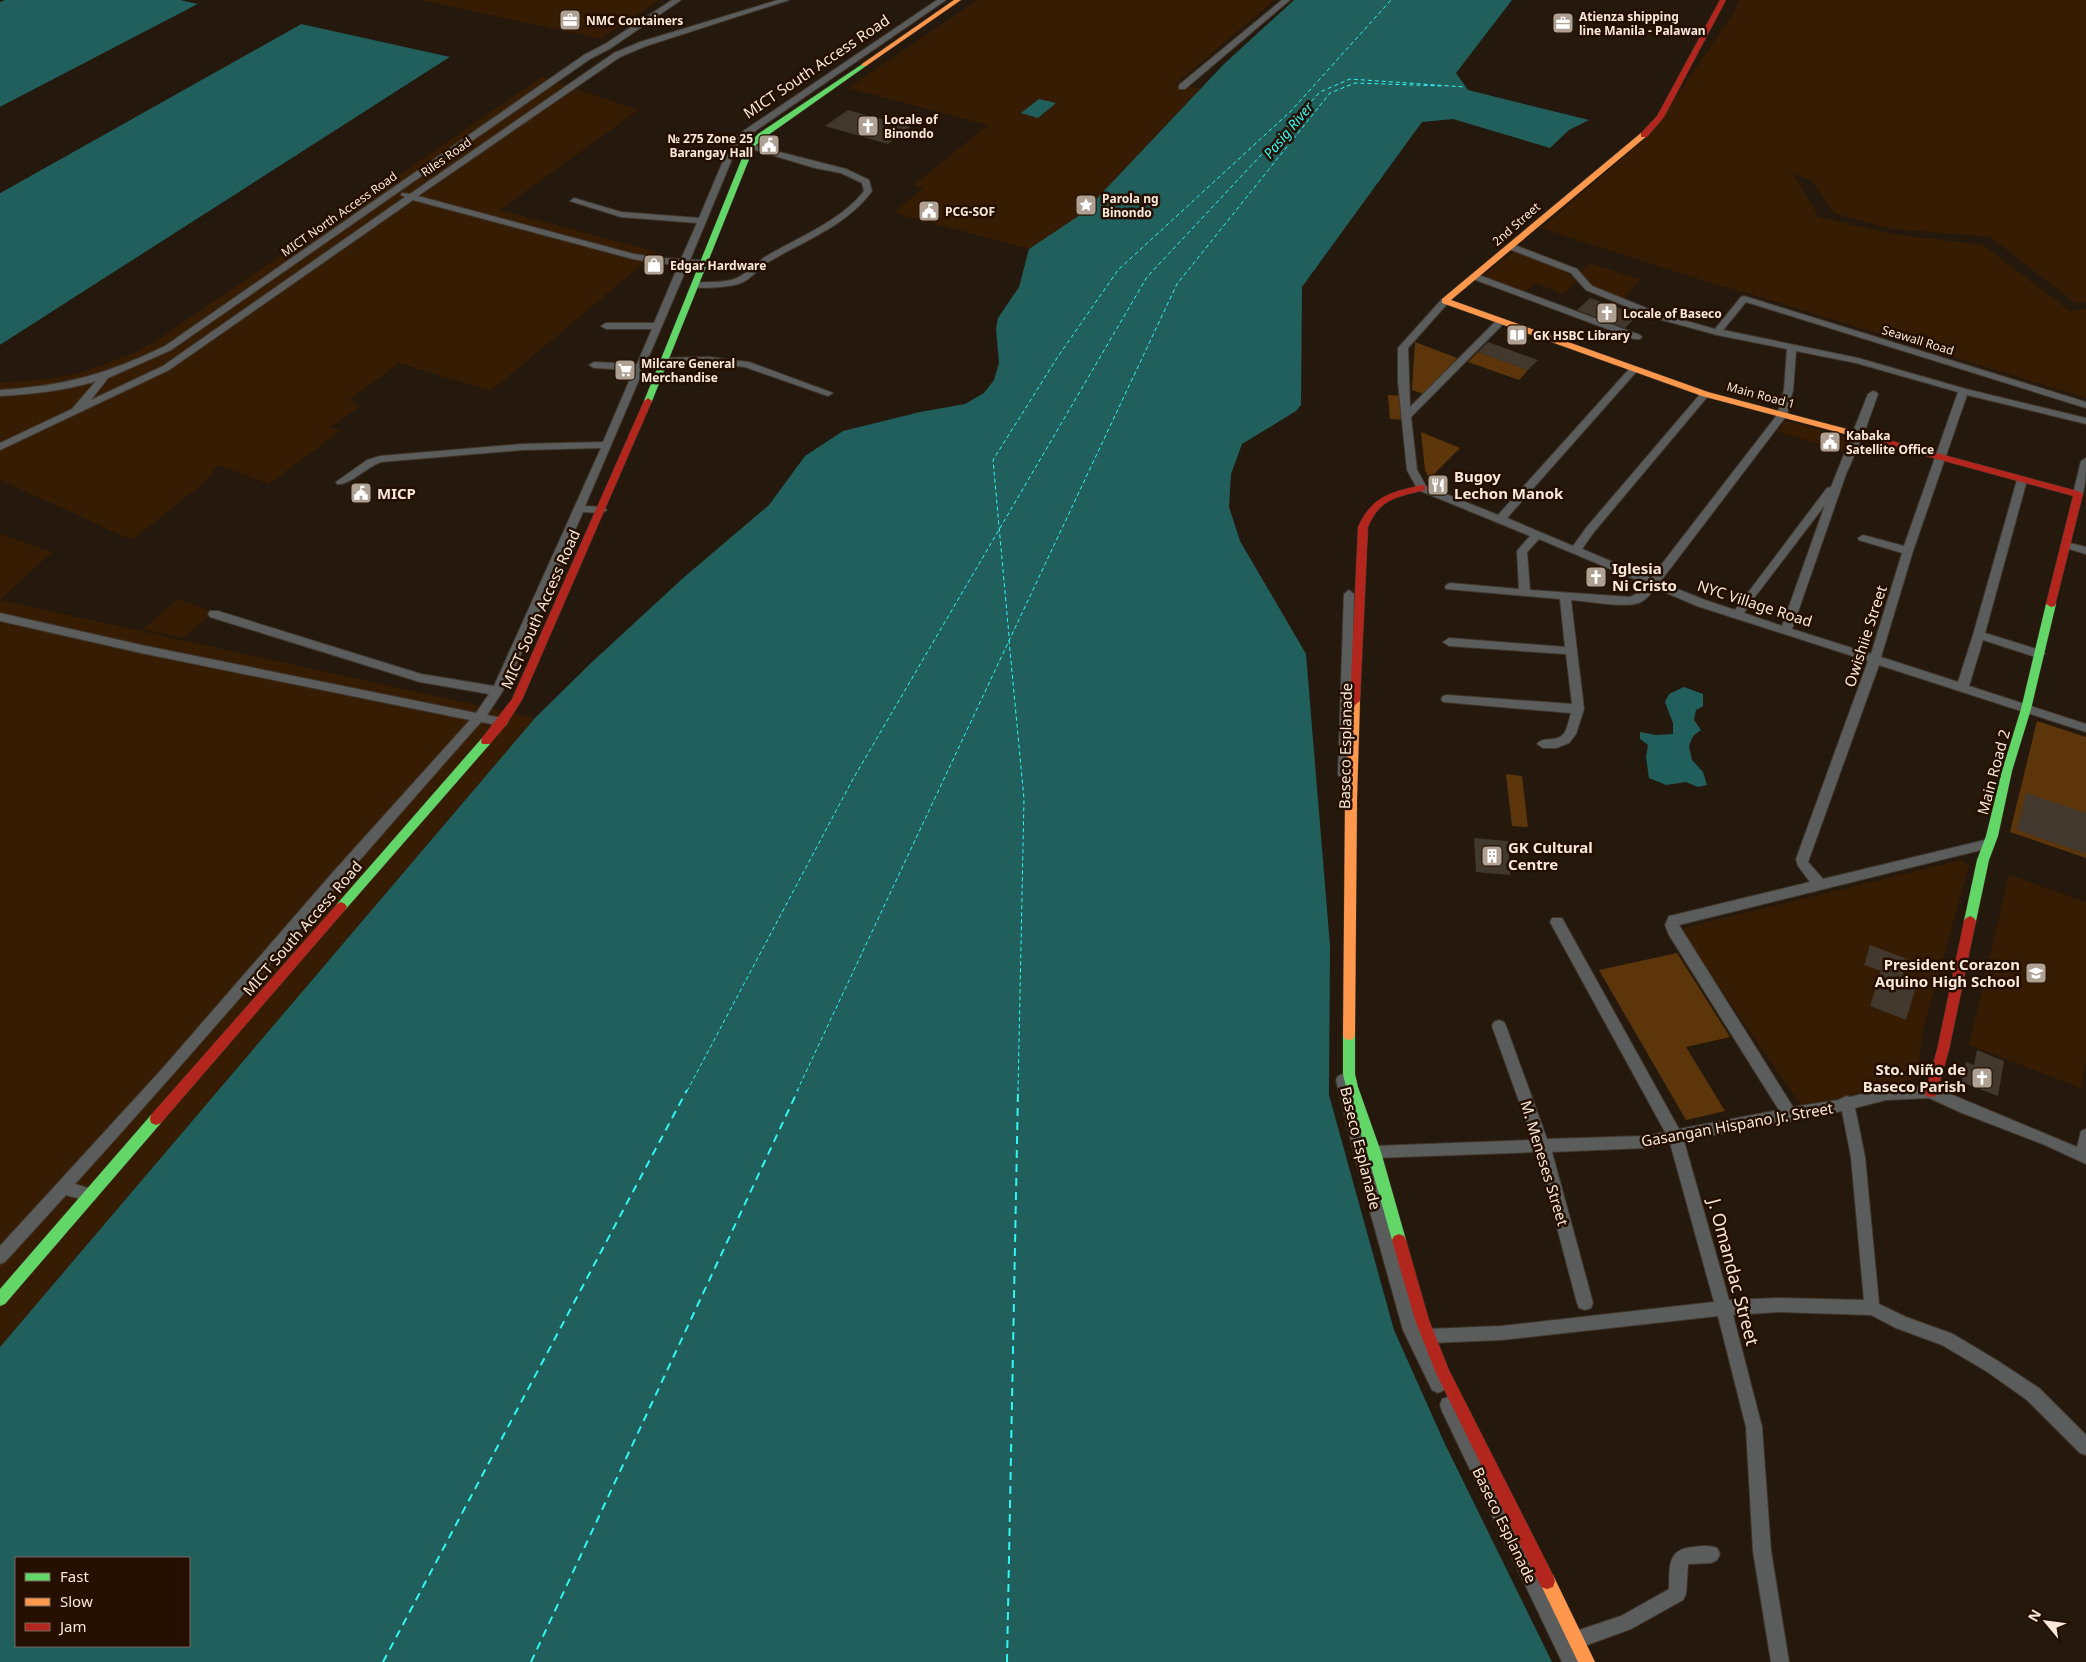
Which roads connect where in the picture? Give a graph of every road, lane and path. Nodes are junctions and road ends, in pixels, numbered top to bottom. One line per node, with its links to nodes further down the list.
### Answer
1 (666, 0): 8 (street, MICT North Access Road)
2 (677, 0): 8 (street, MICT North Access Road)
3 (785, 0): 12 (street, Riles Road)
4 (942, 0): 14 (street, MICT South Access Road)
5 (958, 0): 10 (street, MICT South Access Road)
6 (1286, 0): 9 (street)
7 (1723, 0): 15 (street, 2nd Street)
8 (587, 57): 11 (street, MICT North Access Road)
9 (1182, 87)
10 (750, 146): 17 (street, MICT South Access Road); 19 (street)
11 (394, 192): 12 (street); 31 (street, MICT North Access Road)
12 (411, 196): 16 (street); 34 (street, Riles Road)
13 (574, 201): 14 (street)
14 (702, 221): 16 (street, MICT South Access Road)
15 (1512, 247): 18 (street, 2nd Street); 24 (street)
16 (685, 262): 17 (street); 23 (street, MICT South Access Road)
17 (704, 264): 19 (street, MICT South Access Road)
18 (1476, 277): 20 (street, 2nd Street); 25 (street)
19 (695, 286): 28 (street, MICT South Access Road)
20 (1445, 301): 21 (street, Main Road 1); 43 (street, 2nd Street)
21 (1501, 321): 32 (street, Main Road 1); 43 (street)
22 (606, 326): 23 (street)
23 (658, 326): 27 (street, MICT South Access Road)
24 (1717, 332): 26 (street); 40 (street, Seawall Road)
25 (1637, 337)
26 (1792, 346): 35 (street); 42 (street)
27 (646, 353): 28 (street); 30 (street, MICT South Access Road)
28 (666, 357): 37 (street); 56 (street, MICT South Access Road)
29 (594, 364): 30 (street)
30 (639, 367): 46 (street, MICT South Access Road)
31 (127, 368): 33 (street, MICT North Access Road); 34 (street)
32 (1634, 369): 38 (street, Main Road 1); 57 (street)
33 (104, 376): 36 (street, MICT North Access Road); 41 (street)
34 (144, 380): 41 (street, Riles Road)
35 (1962, 391): 44 (street); 48 (street, Owishiie Street)
36 (0, 393)
37 (828, 393)
38 (1705, 394): 42 (street, Main Road 1); 63 (street)
39 (1874, 394): 45 (street)
40 (2086, 405)
41 (72, 414): 47 (street, Riles Road)
42 (1782, 415): 45 (street, Main Road 1); 64 (street)
43 (1407, 416): 53 (street, 2nd Street)
44 (2086, 421)
45 (1858, 436): 48 (street, Main Road 1); 50 (street)
46 (607, 446): 52 (street); 55 (street, MICT South Access Road)
47 (0, 447)
48 (1939, 457): 51 (street, Main Road 1); 61 (street, Owishiie Street)
49 (2086, 461): 54 (street, Main Road 2)
50 (1841, 474): 70 (street); 72 (street)
51 (2022, 480): 54 (street, Main Road 1); 73 (street)
52 (341, 482)
53 (1422, 488): 57 (street, NYC Village Road); 97 (street)
54 (2078, 494): 60 (street, Main Road 2)
55 (579, 509): 56 (street); 79 (street, MICT South Access Road)
56 (602, 510): 84 (street, MICT South Access Road)
57 (1500, 519): 58 (street, NYC Village Road)
58 (1537, 535): 63 (street, NYC Village Road); 66 (street)
59 (1863, 538): 61 (street)
60 (2066, 545): 62 (street); 76 (street, Main Road 2)
61 (1908, 551): 77 (street, Owishiie Street)
62 (2086, 551)
63 (1575, 552): 64 (street, NYC Village Road)
64 (1652, 583): 68 (street); 70 (street, NYC Village Road)
65 (1450, 587): 66 (street)
66 (1525, 593): 68 (street)
67 (1349, 594): 110 (street, Baseco Esplanade)
68 (1565, 596): 75 (street)
69 (214, 614): 79 (street)
70 (1737, 615): 72 (street, NYC Village Road)
71 (0, 617): 83 (street)
72 (1786, 631): 77 (street, NYC Village Road)
73 (1979, 635): 76 (street); 78 (street)
74 (1449, 642): 75 (street)
75 (1572, 651): 82 (street)
76 (2039, 654): 81 (street, Main Road 2)
77 (1875, 659): 78 (street, NYC Village Road); 88 (street, Owishiie Street)
78 (1962, 688): 81 (street, NYC Village Road)
79 (497, 691): 83 (street, MICT South Access Road)
80 (1447, 699): 82 (street)
81 (2026, 708): 85 (street, NYC Village Road); 87 (street, Main Road 2)
82 (1578, 709): 86 (street)
83 (479, 717): 84 (street); 99 (street, MICT South Access Road)
84 (502, 722): 100 (street, MICT South Access Road)
85 (2086, 728)
86 (1543, 744)
87 (1989, 844): 88 (street); 91 (street, Main Road 2)
88 (1820, 885): 93 (street)
89 (1556, 922): 95 (street, J. Omandac Street)
90 (1499, 1026): 96 (street, M. Meneses Street)
91 (1931, 1092): 92 (street, Gasangan Hispano Jr. Street); 98 (street, Gasangan Hispano Jr. Street)
92 (1846, 1102): 93 (street, Gasangan Hispano Jr. Street); 105 (street)
93 (1789, 1113): 95 (street, Gasangan Hispano Jr. Street)
94 (2086, 1135): 98 (street)
95 (1675, 1136): 96 (street, Gasangan Hispano Jr. Street); 104 (street, J. Omandac Street)
96 (1543, 1147): 97 (street, Gasangan Hispano Jr. Street); 103 (street, M. Meneses Street)
97 (1374, 1152): 106 (street)
98 (2084, 1157)
99 (62, 1187): 100 (street); 101 (street, MICT South Access Road)
100 (90, 1195): 102 (street, MICT South Access Road)
101 (0, 1257)
102 (0, 1299)
103 (1584, 1303)
104 (1724, 1308): 105 (street); 106 (street); 112 (street, J. Omandac Street)
105 (1872, 1308): 107 (street)
106 (1429, 1336): 109 (street)
107 (2086, 1447)
108 (1711, 1554): 109 (street)
109 (1576, 1640): 111 (street)
110 (1571, 1662)
111 (1587, 1662)
112 (1780, 1662)

